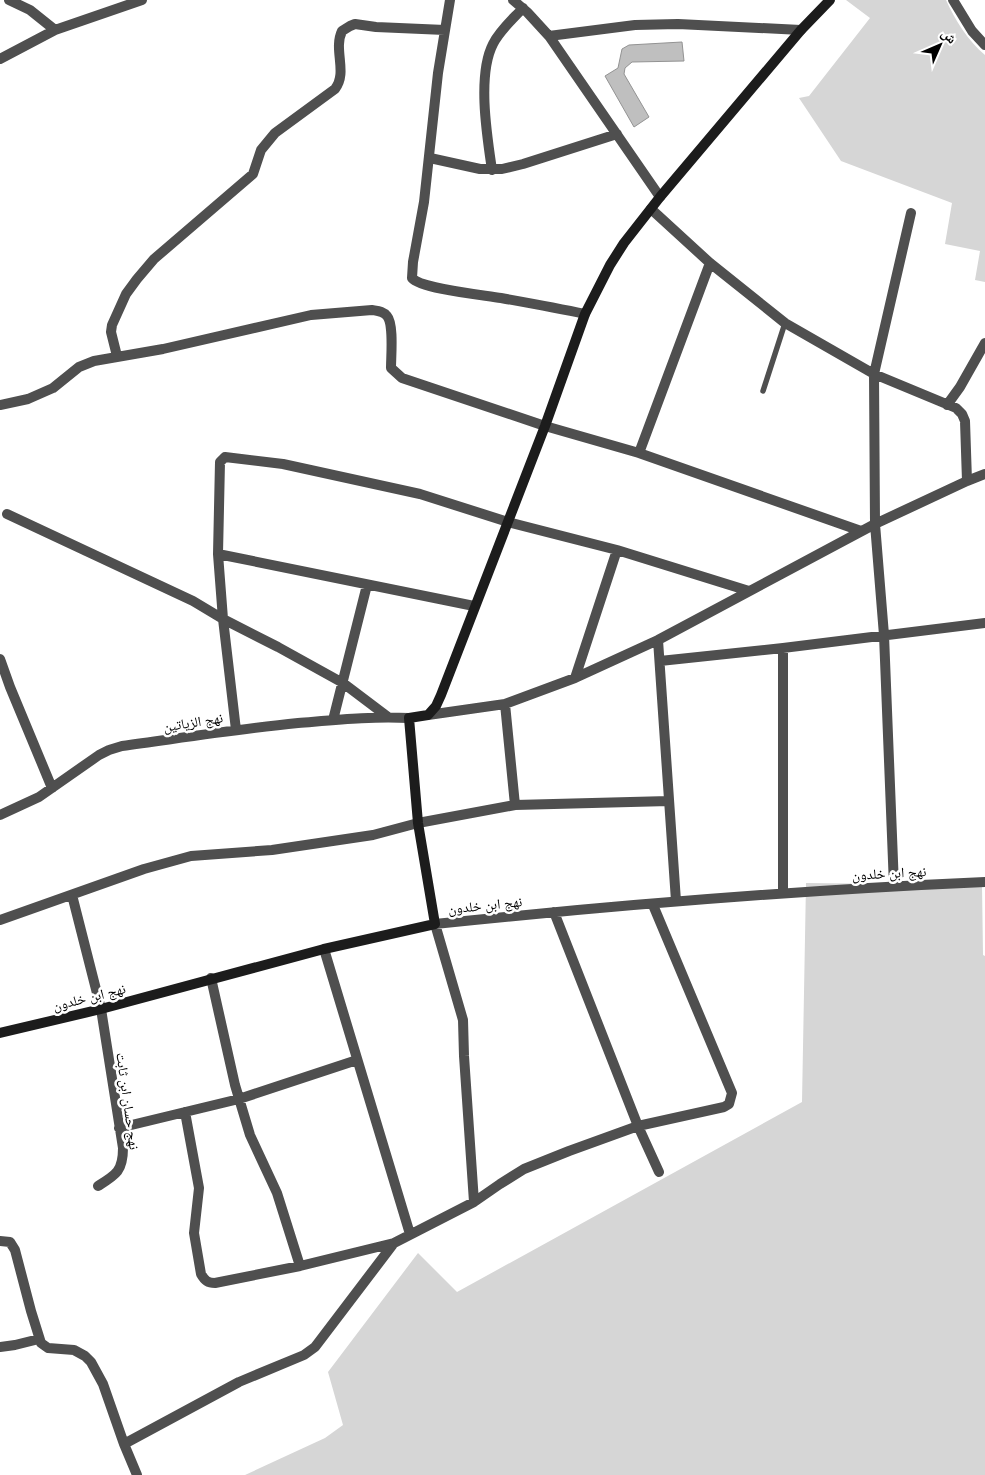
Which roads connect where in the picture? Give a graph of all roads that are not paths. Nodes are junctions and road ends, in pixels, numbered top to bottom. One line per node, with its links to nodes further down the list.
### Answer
1 (9, 0): 8 (street)
2 (142, 0): 8 (street)
3 (450, 0): 9 (street)
4 (513, 0): 7 (street)
5 (830, 0): 10 (street)
6 (953, 0): 12 (street)
7 (523, 8): 11 (street); 16 (street)
8 (56, 30): 13 (street)
9 (445, 30): 15 (street); 24 (street)
10 (801, 30): 11 (street); 17 (street)
11 (550, 36): 14 (street)
12 (985, 45)
13 (0, 59)
14 (617, 134): 16 (street); 17 (street)
15 (430, 158): 16 (street); 21 (street)
16 (492, 170)
17 (660, 197): 18 (street)
18 (651, 209): 20 (street); 21 (street)
19 (911, 213): 25 (street)
20 (710, 263): 22 (street); 30 (street)
21 (585, 314): 29 (street)
22 (786, 323): 25 (street); 26 (lane)
23 (985, 344): 28 (street)
24 (117, 356): 27 (street); 29 (street)
25 (874, 374): 28 (street); 35 (street)
26 (763, 391)
27 (0, 405)
28 (947, 405): 32 (street)
29 (545, 426): 30 (street); 34 (street)
30 (639, 452): 36 (street)
31 (985, 474): 32 (street)
32 (967, 481): 35 (street)
33 (7, 514): 42 (street)
34 (508, 522): 37 (street); 38 (street); 41 (street)
35 (875, 524): 36 (street); 44 (street)
36 (861, 531): 40 (street)
37 (617, 550): 40 (street); 49 (street)
38 (218, 554): 39 (street); 42 (street)
39 (367, 585): 41 (street); 50 (street)
40 (749, 591): 45 (street)
41 (474, 606): 52 (street)
42 (223, 619): 50 (street); 56 (street)
43 (985, 623): 44 (street)
44 (884, 635): 46 (street); 63 (street)
45 (658, 640): 48 (street); 49 (street)
46 (783, 648): 48 (street); 64 (street)
47 (0, 659): 57 (street)
48 (660, 661): 58 (street)
49 (575, 678): 51 (street)
50 (342, 683): 53 (street); 55 (street)
51 (505, 704): 52 (street); 59 (street)
52 (428, 715): 54 (street)
53 (388, 717): 54 (street, نهج الزياتين); 55 (street, نهج الزياتين)
54 (409, 718): 61 (street)
55 (334, 720): 56 (street, نهج الزياتين)
56 (236, 730): 57 (street, نهج الزياتين)
57 (52, 788): 60 (street, نهج الزياتين)
58 (668, 801): 59 (street); 66 (street)
59 (515, 805): 61 (street)
60 (0, 814)
61 (418, 823): 65 (street); 70 (street)
62 (985, 882): 63 (street, نهج ابن خلدون)
63 (894, 886): 64 (street, نهج ابن خلدون)
64 (783, 892): 66 (street, نهج ابن خلدون)
65 (72, 895): 69 (street); 73 (street, نهج حسان ابن ثابت)
66 (676, 900): 67 (street, نهج ابن خلدون)
67 (653, 905): 68 (street, نهج ابن خلدون); 78 (street)
68 (554, 912): 70 (street, نهج ابن خلدون); 78 (street)
69 (0, 920)
70 (435, 924): 71 (street, نهج ابن خلدون); 82 (street)
71 (324, 949): 72 (street, نهج ابن خلدون); 75 (street)
72 (211, 978): 73 (street, نهج ابن خلدون); 76 (street)
73 (101, 1009): 74 (street, نهج ابن خلدون); 79 (street, نهج حسان ابن ثابت)
74 (0, 1033)
75 (358, 1060): 76 (street); 83 (street)
76 (239, 1099): 77 (street); 86 (street)
77 (186, 1112): 79 (street); 86 (street)
78 (638, 1126): 80 (street); 82 (street)
79 (119, 1128): 81 (street, نهج حسان ابن ثابت)
80 (660, 1172)
81 (98, 1186)
82 (474, 1202): 83 (street)
83 (410, 1234): 85 (street)
84 (0, 1241): 87 (street)
85 (394, 1243): 86 (street); 89 (street)
86 (300, 1266)
87 (40, 1338): 88 (street); 89 (street)
88 (0, 1347)
89 (124, 1444): 90 (street)
90 (137, 1475)

